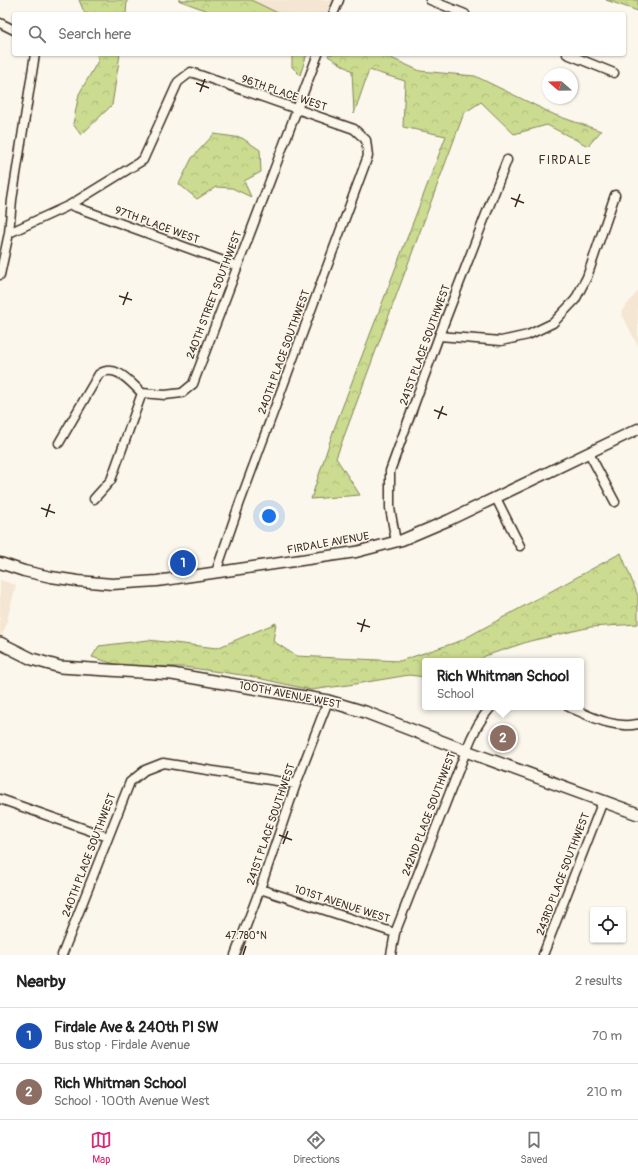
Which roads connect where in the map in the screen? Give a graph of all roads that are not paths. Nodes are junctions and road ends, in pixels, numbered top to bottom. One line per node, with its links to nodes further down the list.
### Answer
1 (339, 0): 3 (street)
2 (430, 0): 4 (street)
3 (334, 12)
4 (460, 12)
5 (0, 23): 6 (street)
6 (12, 29)
7 (35, 56): 16 (street)
8 (317, 56): 11 (street, 240TH STREET SOUTHWEST)
9 (572, 56): 10 (street)
10 (614, 73)
11 (296, 109): 12 (street, 96TH PLACE WEST); 15 (street, 96TH PLACE WEST); 17 (street, 240TH STREET SOUTHWEST)
12 (366, 140): 30 (street, 240TH PLACE SOUTHWEST)
13 (507, 160): 19 (street, 241ST PLACE SOUTHWEST)
14 (615, 195): 19 (street)
15 (70, 205): 16 (street); 17 (street, 97TH PLACE WEST)
16 (9, 234): 18 (street)
17 (237, 266): 20 (street, 240TH STREET SOUTHWEST)
18 (0, 275)
19 (439, 336): 27 (street, 241ST PLACE SOUTHWEST)
20 (142, 393): 22 (street); 25 (street)
21 (638, 429): 23 (street, FIRDALE AVENUE)
22 (59, 443)
23 (589, 453): 24 (street, FIRDALE AVENUE); 26 (street)
24 (496, 498): 27 (street, FIRDALE AVENUE); 28 (street)
25 (94, 499)
26 (615, 502)
27 (396, 542): 30 (street, FIRDALE AVENUE)
28 (520, 546)
29 (0, 563): 30 (street, FIRDALE AVENUE)
30 (216, 572)
31 (0, 643): 32 (main road, 100TH AVENUE WEST)
32 (328, 701): 36 (main road, 100TH AVENUE WEST); 37 (street, 241ST PLACE SOUTHWEST)
33 (488, 710): 36 (street, 242ND PLACE SOUTHWEST)
34 (576, 710): 35 (street)
35 (638, 724)
36 (466, 751): 39 (main road, 100TH AVENUE WEST); 43 (street, 242ND PLACE SOUTHWEST)
37 (296, 784): 41 (street, 240TH PLACE SOUTHWEST); 42 (street, 241ST PLACE SOUTHWEST)
38 (0, 799): 41 (street)
39 (603, 801): 40 (main road, 100TH AVENUE WEST); 47 (street, 243RD PLACE SOUTHWEST)
40 (638, 814)
41 (108, 837): 44 (street, 240TH PLACE SOUTHWEST)
42 (260, 889): 43 (street, 101ST AVENUE WEST); 45 (street, 241ST PLACE SOUTHWEST)
43 (395, 933): 46 (street, 101ST AVENUE WEST)
44 (62, 955)
45 (235, 955)
46 (391, 955)
47 (543, 955)

